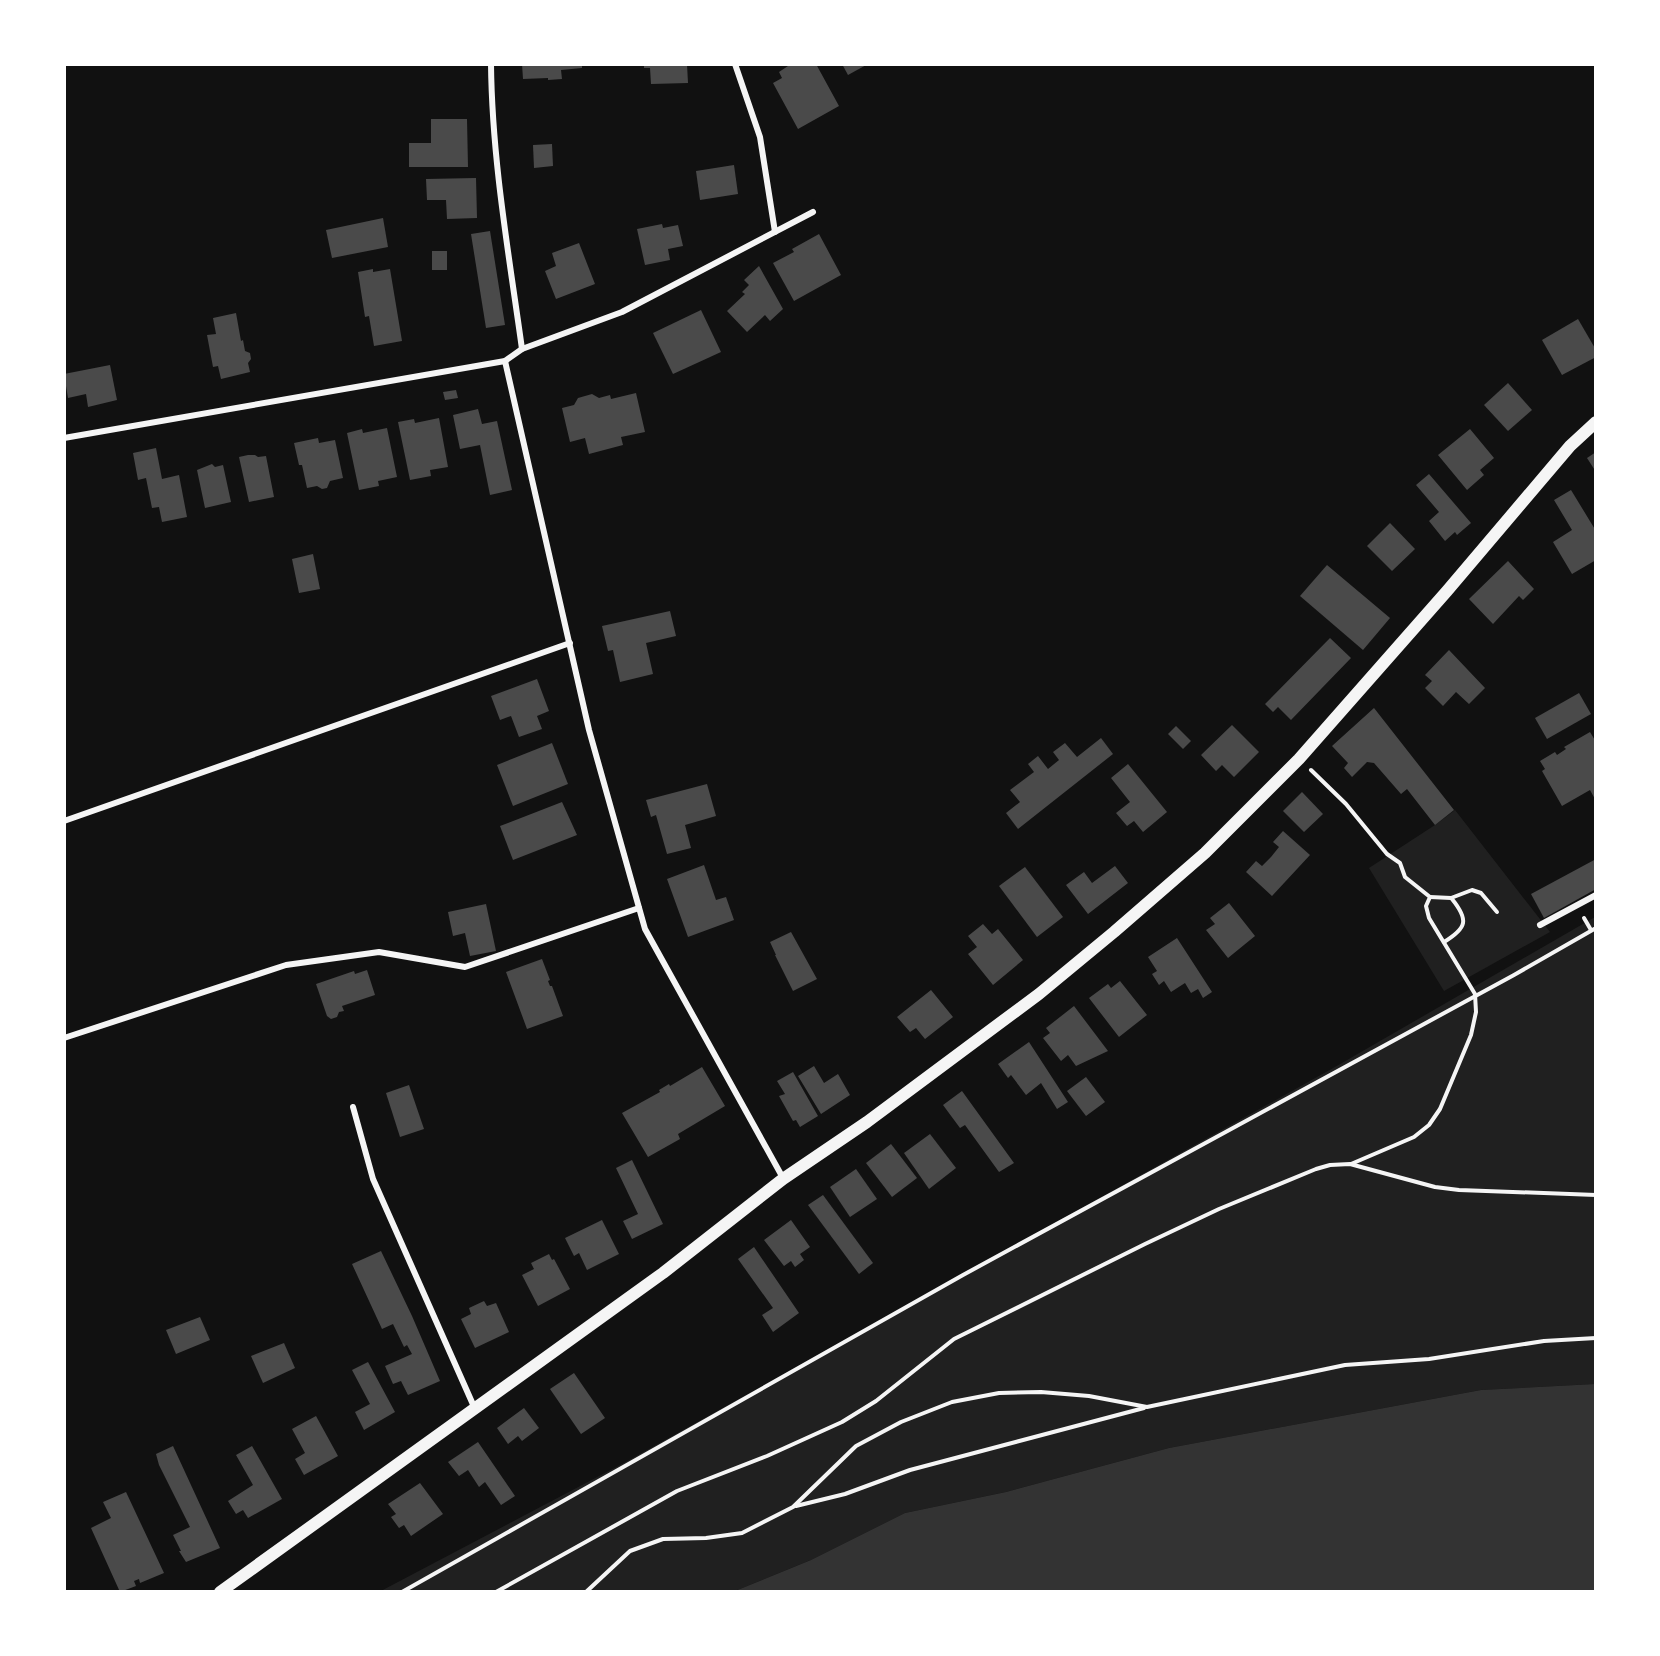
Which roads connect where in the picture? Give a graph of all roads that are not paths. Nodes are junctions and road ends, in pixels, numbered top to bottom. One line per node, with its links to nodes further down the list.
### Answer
1 (491, 64): 5 (street)
2 (735, 64): 4 (street)
3 (813, 212): 4 (street)
4 (775, 232): 5 (street)
5 (522, 349): 6 (street)
6 (505, 361): 8 (street); 9 (street)
7 (1596, 422): 16 (main road)
8 (64, 438)
9 (570, 644): 10 (street); 12 (street)
10 (64, 821)
11 (1596, 895): 13 (street)
12 (639, 908): 14 (street); 16 (street)
13 (1540, 925)
14 (64, 1038)
15 (353, 1107): 17 (street)
16 (783, 1179): 17 (main road)
17 (475, 1409): 18 (main road)
18 (220, 1592)

